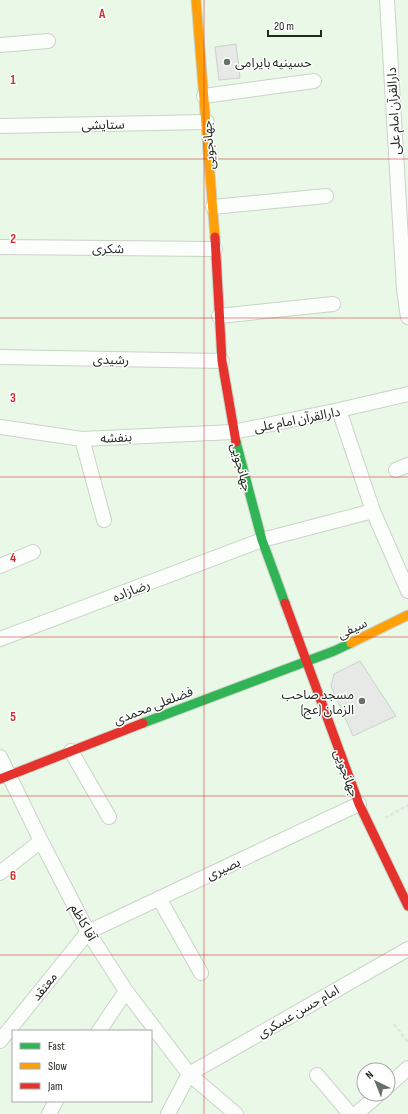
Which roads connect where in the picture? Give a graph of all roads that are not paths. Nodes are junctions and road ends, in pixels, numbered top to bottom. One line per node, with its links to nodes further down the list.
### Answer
1 (196, 0): 6 (street, جهانجویی)
2 (387, 0): 13 (street, دارالقرآن امام علی)
3 (48, 41): 4 (street)
4 (0, 45)
5 (314, 81): 6 (street)
6 (204, 96): 7 (street, جهانجویی)
7 (207, 122): 8 (street, ستایشی); 10 (street, جهانجویی)
8 (0, 126)
9 (326, 196): 10 (street)
10 (213, 207): 12 (street, جهانجویی)
11 (0, 247): 12 (street, شکری)
12 (216, 249): 15 (street, جهانجویی)
13 (406, 290): 16 (street, دارالقرآن امام علی)
14 (333, 304): 15 (street)
15 (219, 316): 18 (street, جهانجویی)
16 (408, 317)
17 (0, 357): 18 (street, رشیدی)
18 (222, 361): 22 (street, جهانجویی)
19 (408, 394): 20 (street, دارالقرآن امام علی)
20 (339, 410): 22 (street, دارالقرآن امام علی); 24 (street)
21 (0, 427): 23 (street, بنفشه)
22 (233, 432): 23 (street, بنفشه); 26 (street, جهانجویی)
23 (82, 438): 25 (street)
24 (373, 511): 26 (street, رضازاده); 29 (street)
25 (104, 520)
26 (262, 540): 31 (street, رضازاده); 32 (street, جهانجویی)
27 (33, 552): 28 (street)
28 (0, 566)
29 (408, 591)
30 (408, 615): 32 (street, سیفی)
31 (0, 639)
32 (307, 661): 33 (street, فضلعلی محمدی); 36 (street, جهانجویی)
33 (71, 751): 35 (street, فضلعلی محمدی); 37 (street)
34 (0, 756): 35 (street, آقا کاظم)
35 (5, 777): 38 (street, آقا کاظم)
36 (358, 804): 40 (street, بصیری); 41 (street, جهانجویی)
37 (109, 817)
38 (41, 841): 39 (street); 42 (street, آقا کاظم)
39 (0, 873)
40 (159, 898): 42 (street, بصیری); 44 (street)
41 (408, 906)
42 (88, 932): 45 (street, آقا کاظم); 47 (street, معتقد)
43 (408, 948): 49 (street, امام حسن عسکری)
44 (201, 973)
45 (126, 991): 46 (street); 49 (street, آقا کاظم)
46 (100, 1030)
47 (0, 1041)
48 (408, 1068): 51 (street)
49 (189, 1074): 55 (street); 56 (street, آقا کاظم)
50 (317, 1075): 57 (street)
51 (396, 1079)
52 (56, 1102): 54 (street)
53 (370, 1102): 58 (street)
54 (50, 1114)
55 (168, 1114)
56 (236, 1114)
57 (350, 1114)
58 (356, 1114)

